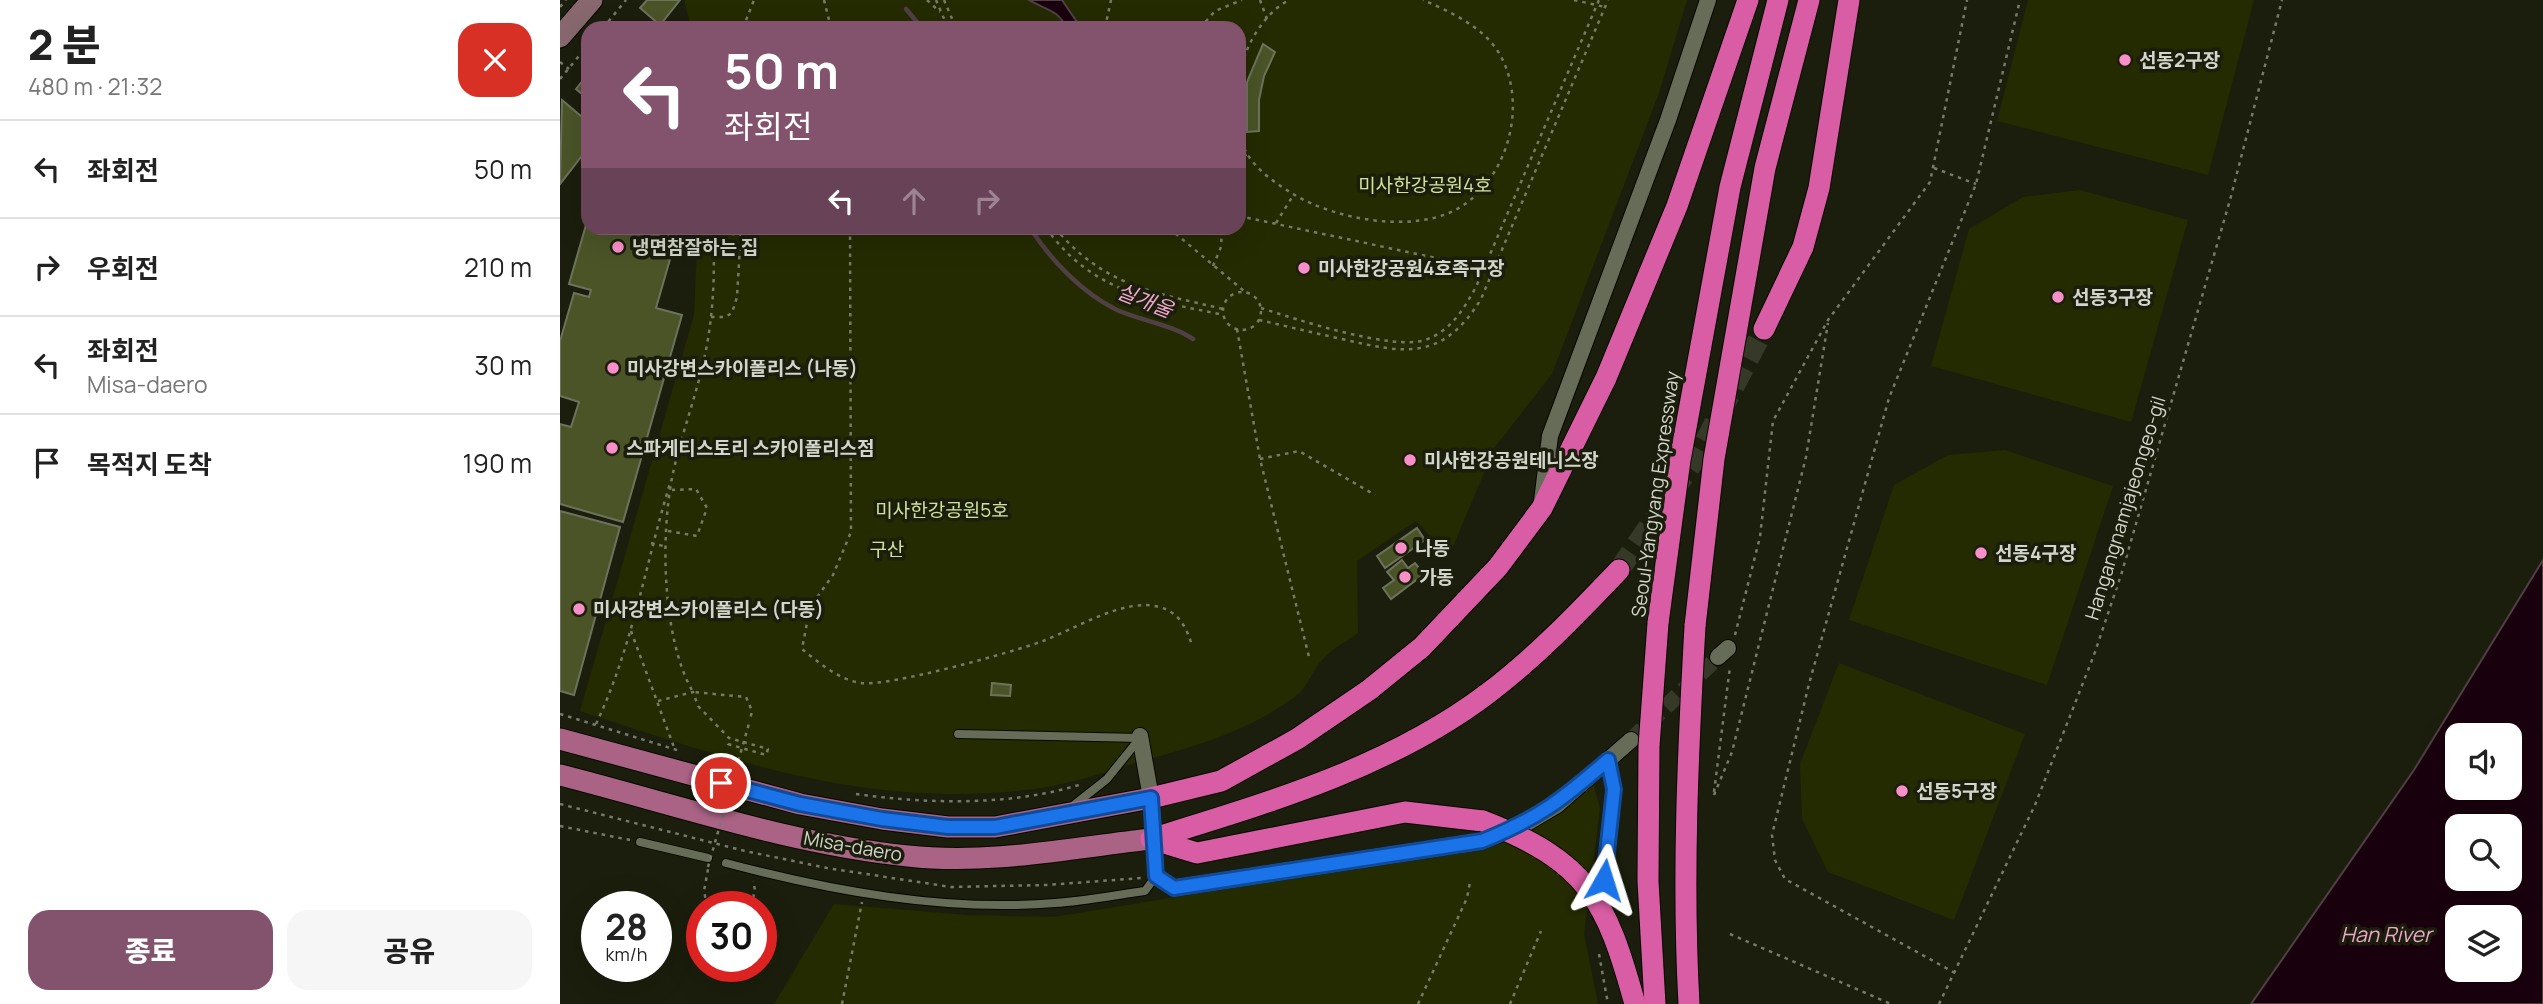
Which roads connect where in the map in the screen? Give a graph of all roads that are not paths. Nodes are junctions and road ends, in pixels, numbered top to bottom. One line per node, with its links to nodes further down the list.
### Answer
1 (592, 0): 7 (street)
2 (1708, 0): 9 (street)
3 (1748, 0): 9 (highway)
4 (1778, 0): 26 (highway, Seoul-Yangyang Expressway, bridge)
5 (1809, 0): 27 (highway, bridge)
6 (1849, 0): 8 (highway)
7 (560, 37)
8 (1764, 329)
9 (1542, 508): 17 (highway)
10 (1619, 570): 19 (highway)
11 (958, 734): 12 (lane)
12 (1140, 737): 17 (street); 18 (lane)
13 (560, 739): 18 (main road, Misa-daero)
14 (1631, 740): 15 (street)
15 (1608, 760): 23 (street); 24 (street)
16 (560, 775): 19 (main road, Misa-daero)
17 (1151, 798): 18 (main road, Misa-daero); 19 (street)
18 (1049, 817)
19 (1152, 839): 23 (street); 25 (highway, bridge)
20 (640, 842): 21 (lane)
21 (708, 862)
22 (726, 863): 23 (lane)
23 (1156, 876)
24 (1599, 926)
25 (1634, 1004)
26 (1656, 1004)
27 (1689, 1004)

